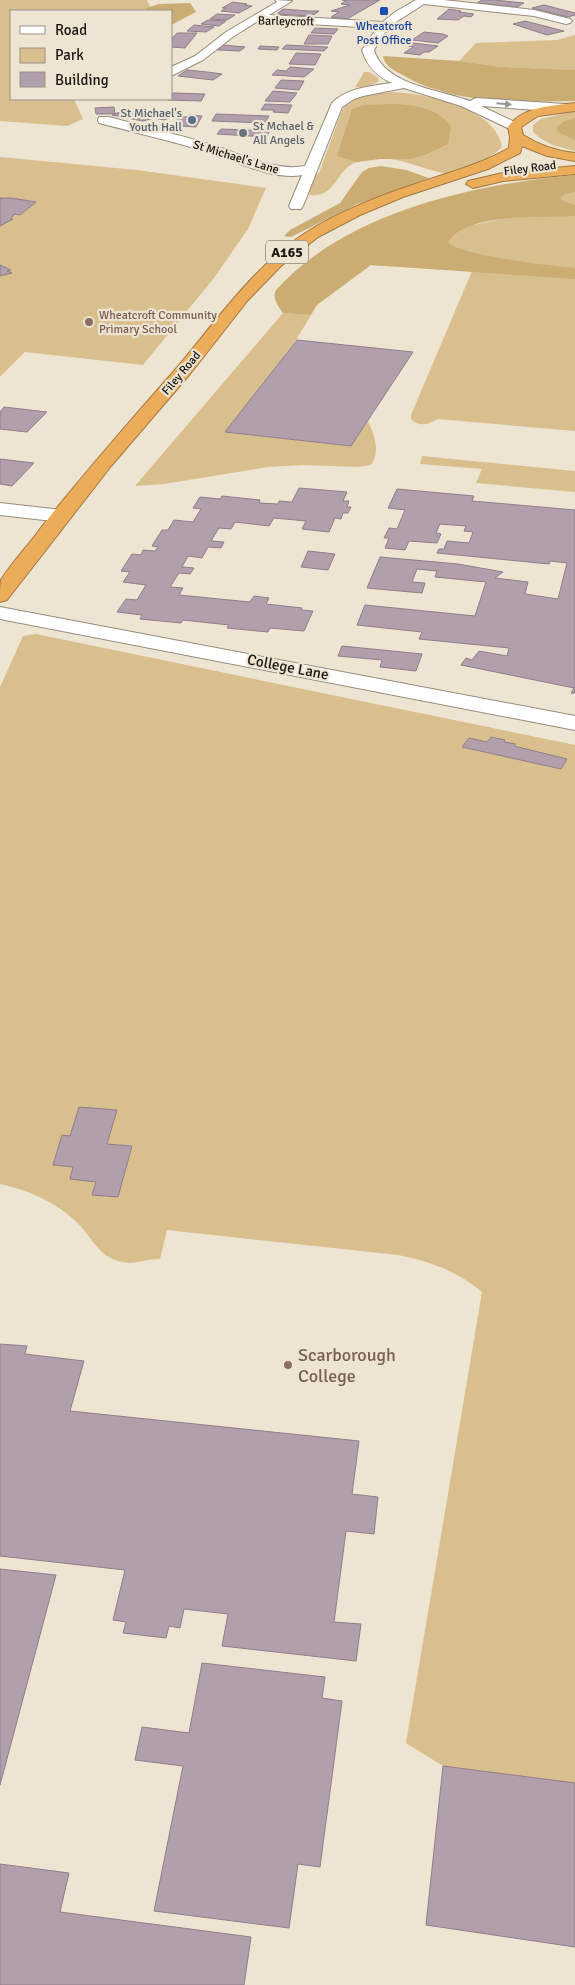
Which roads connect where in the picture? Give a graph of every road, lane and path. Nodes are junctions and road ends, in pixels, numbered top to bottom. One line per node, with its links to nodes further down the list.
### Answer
1 (280, 0): 3 (street)
2 (424, 0): 4 (street); 5 (street, Filey Road)
3 (256, 18): 5 (street, Barleycroft); 6 (street, Barleycroft)
4 (566, 21)
5 (385, 25): 7 (street, Filey Road)
6 (172, 72)
7 (406, 84): 8 (street, Filey Road); 14 (street, Filey Road)
8 (455, 100): 9 (street, Filey Road, one-way to 9); 11 (street, Filey Road)
9 (570, 107): 11 (highway, Filey Road / A165)
10 (104, 120): 14 (street, St Michael's Lane)
11 (515, 132): 12 (highway, Filey Road); 16 (highway, Filey Road / A165)
12 (575, 158)
13 (575, 163): 16 (highway, Filey Road / A165)
14 (310, 169): 17 (street)
15 (575, 170): 18 (highway)
16 (427, 185): 18 (highway, Filey Road / A165)
17 (296, 206)
18 (185, 369): 20 (highway, Filey Road / A165)
19 (0, 509): 20 (street)
20 (62, 516): 21 (highway, Filey Road / A165)
21 (0, 596)
22 (0, 613): 23 (street, College Lane)
23 (575, 723)

